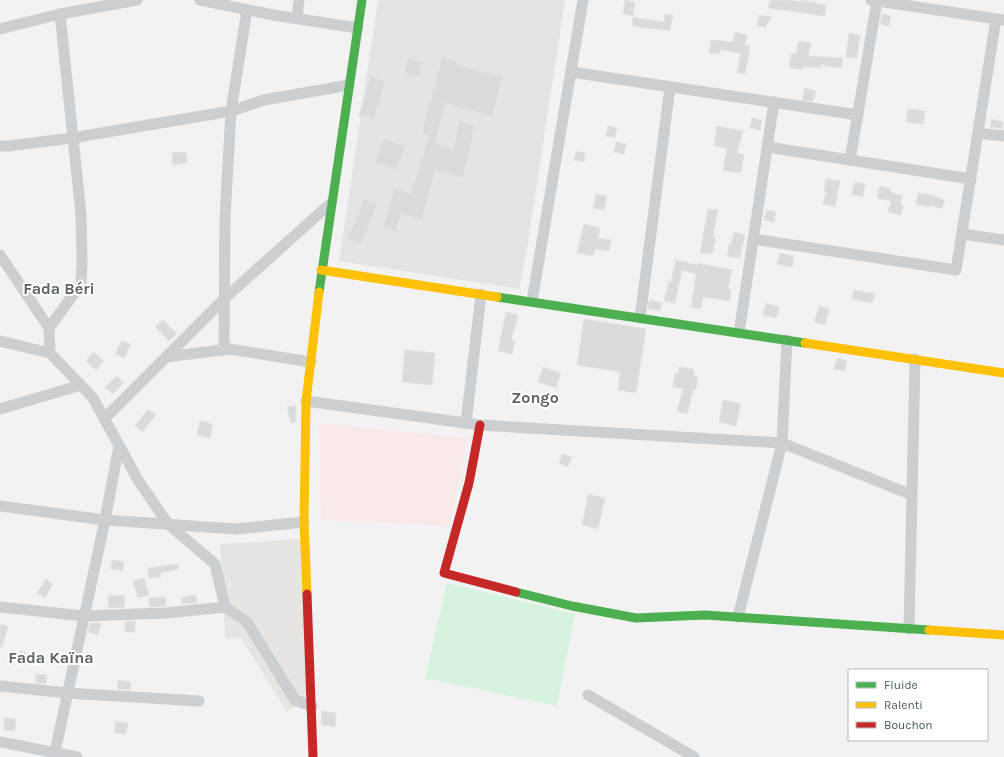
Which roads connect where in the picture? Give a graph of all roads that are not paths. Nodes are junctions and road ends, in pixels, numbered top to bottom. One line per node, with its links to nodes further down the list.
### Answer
1 (137, 0): 8 (street)
2 (200, 0): 7 (street)
3 (299, 0): 9 (street)
4 (362, 0): 11 (street)
5 (583, 0): 13 (street)
6 (873, 0): 10 (street); 18 (street)
7 (247, 10): 9 (street); 17 (street)
8 (60, 14): 12 (street); 21 (street)
9 (297, 18): 11 (street)
10 (1000, 19): 19 (street)
11 (358, 28): 14 (street)
12 (0, 29)
13 (571, 72): 15 (street); 34 (street)
14 (349, 85): 17 (street); 26 (street)
15 (670, 87): 16 (street); 35 (street)
16 (774, 102): 18 (street); 23 (street)
17 (231, 111): 21 (street); 33 (street)
18 (858, 115): 24 (street)
19 (978, 133): 20 (street); 25 (street)
20 (1004, 136)
21 (72, 138): 22 (street); 36 (street)
22 (0, 146)
23 (767, 147): 24 (street); 28 (street)
24 (850, 160): 25 (street)
25 (971, 179): 27 (street)
26 (331, 204): 31 (street); 33 (street)
27 (962, 234): 28 (street); 29 (street)
28 (753, 239): 37 (street)
29 (1004, 240)
30 (0, 255): 36 (street)
31 (322, 270): 32 (street); 44 (street)
32 (481, 294): 34 (street); 50 (street)
33 (225, 298): 40 (street); 42 (street)
34 (532, 301): 35 (street)
35 (640, 318): 37 (street)
36 (49, 328): 41 (street)
37 (739, 333): 38 (street)
38 (787, 340): 43 (street); 52 (street)
39 (0, 341): 41 (street)
40 (224, 350): 42 (street); 44 (street)
41 (50, 353): 46 (street)
42 (166, 357): 49 (street)
43 (915, 359): 45 (street); 54 (street)
44 (311, 362): 47 (street)
45 (1004, 373)
46 (81, 385): 48 (street); 49 (street)
47 (306, 401): 50 (street); 57 (street)
48 (0, 409)
49 (104, 419): 53 (street)
50 (466, 423): 51 (street)
51 (480, 425): 52 (street); 62 (street)
52 (782, 442): 54 (street); 62 (street)
53 (119, 446): 56 (street); 58 (street)
54 (912, 495): 63 (street)
55 (0, 506): 56 (street)
56 (105, 520): 58 (street); 61 (street)
57 (304, 522): 58 (street); 69 (street)
58 (168, 524): 59 (street)
59 (225, 606): 61 (street); 69 (street)
60 (0, 607): 61 (street)
61 (84, 616): 66 (street)
62 (738, 617): 63 (street)
63 (909, 629): 64 (street)
64 (1004, 635)
65 (0, 686): 66 (street)
66 (67, 693): 68 (street); 71 (street)
67 (588, 695): 74 (street)
68 (199, 701)
69 (312, 706): 73 (street)
70 (0, 742): 71 (street)
71 (55, 752): 72 (street)
72 (77, 757)
73 (313, 757)
74 (694, 757)

